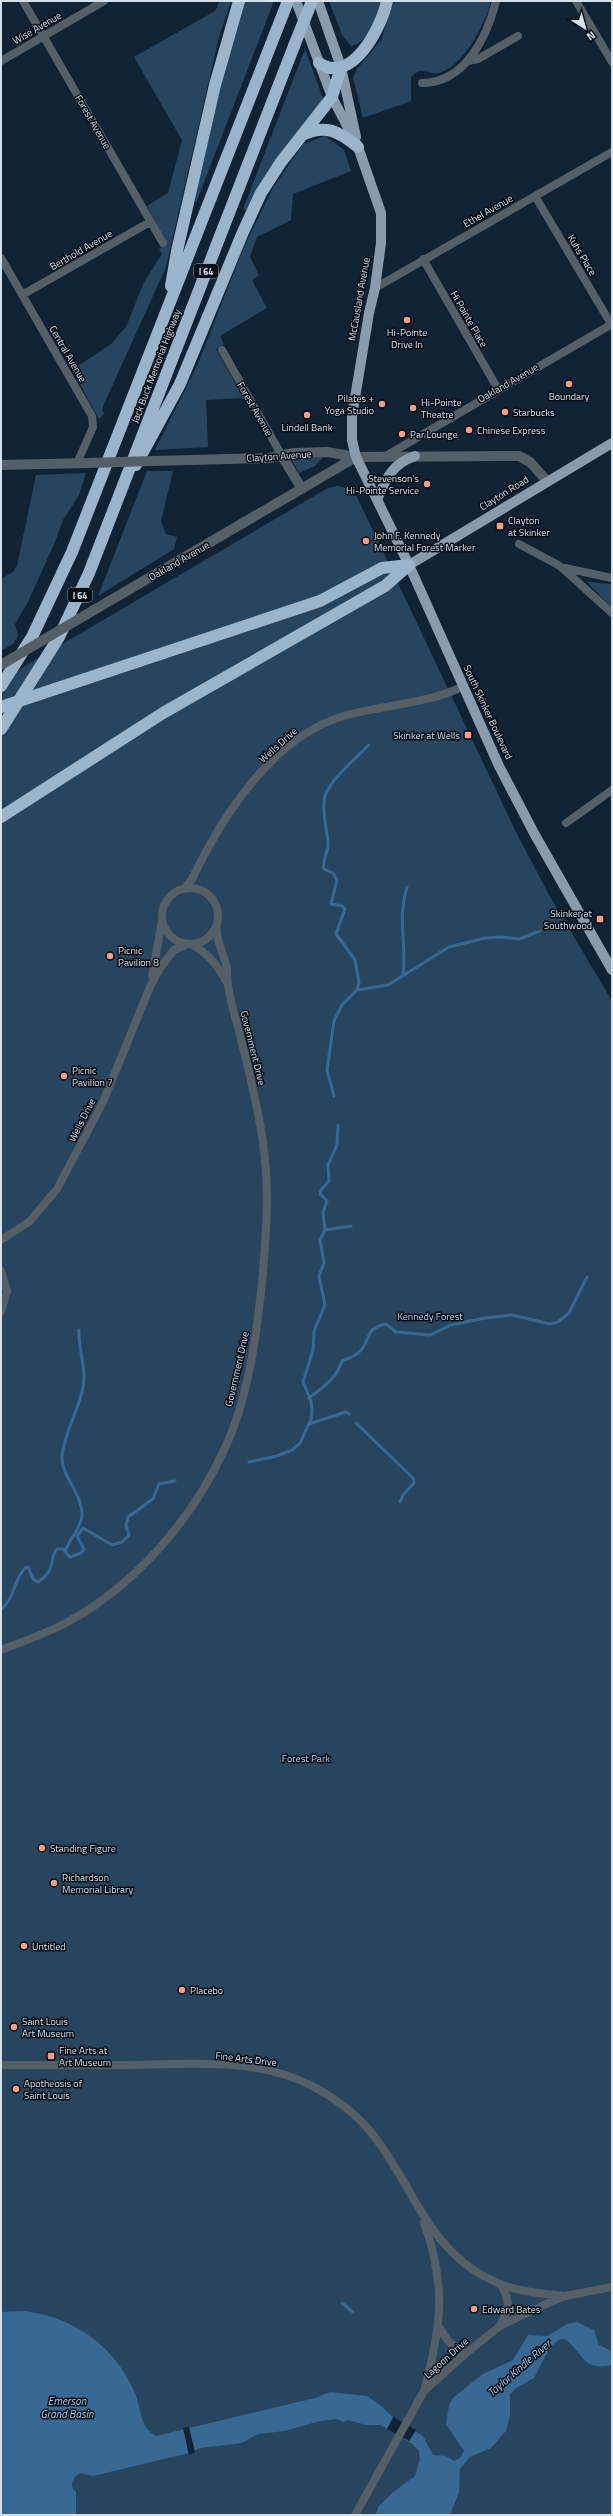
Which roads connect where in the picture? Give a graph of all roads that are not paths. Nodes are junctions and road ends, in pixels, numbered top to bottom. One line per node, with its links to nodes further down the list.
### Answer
1 (23, 1): 11 (street, Forest Avenue)
2 (104, 1): 11 (street, Wise Avenue)
3 (239, 1): 30 (highway)
4 (288, 1): 30 (highway, Jack Buck Memorial Highway / I 64)
5 (296, 1): 16 (main road, McCausland Avenue)
6 (312, 1): 43 (highway, Jack Buck Memorial Highway / I 64, bridge)
7 (318, 1): 17 (main road, McCausland Avenue)
8 (387, 1): 17 (highway)
9 (496, 1): 14 (street)
10 (576, 1): 15 (street)
11 (43, 36): 13 (street, Wise Avenue); 24 (street, Forest Avenue)
12 (518, 36): 14 (street)
13 (1, 61)
14 (468, 61): 18 (street)
15 (612, 62)
16 (319, 63): 17 (highway); 19 (main road, McCausland Avenue)
17 (341, 67): 19 (highway); 21 (main road, McCausland Avenue)
18 (422, 83)
19 (332, 97): 20 (highway); 21 (main road, McCausland Avenue)
20 (301, 136): 21 (highway); 43 (highway)
21 (358, 147): 28 (main road, McCausland Avenue)
22 (612, 152): 23 (street, Ethel Avenue)
23 (535, 196): 27 (street, Ethel Avenue); 31 (street, Kuhs Place)
24 (150, 222): 25 (street, Forest Avenue); 29 (street, Berthold Avenue)
25 (163, 244)
26 (1, 258): 29 (street, Central Avenue)
27 (423, 259): 28 (street, Ethel Avenue); 33 (street, Hi Pointe Place)
28 (375, 288): 37 (main road, McCausland Avenue)
29 (22, 295): 39 (street, Central Avenue)
30 (169, 304): 51 (highway, Jack Buck Memorial Highway / I 64)
31 (612, 324): 33 (street, Oakland Avenue)
32 (222, 350): 35 (street, Forest Avenue)
33 (498, 390): 38 (street, Oakland Avenue)
34 (612, 443): 41 (main road, Clayton Road)
35 (282, 456): 37 (street, Clayton Avenue); 39 (street, Clayton Avenue, bridge); 42 (street, Forest Avenue)
36 (415, 456): 38 (street, Clayton Avenue); 41 (street, Clayton Avenue); 44 (main road)
37 (356, 457): 38 (street, Clayton Avenue); 42 (street, Oakland Avenue); 44 (main road, South Skinker Boulevard)
38 (384, 457)
39 (82, 463): 40 (street, Clayton Avenue)
40 (1, 465)
41 (547, 481): 46 (main road, Clayton Road)
42 (302, 489): 50 (street, Oakland Avenue, bridge)
43 (119, 496): 54 (highway, Jack Buck Memorial Highway / I 64)
44 (377, 500): 46 (main road, South Skinker Boulevard)
45 (519, 544): 47 (street)
46 (409, 565): 52 (main road, South Skinker Boulevard); 53 (highway, bridge); 56 (highway)
47 (560, 566): 48 (street); 49 (street)
48 (612, 578)
49 (612, 613)
50 (1, 665)
51 (1, 686)
52 (462, 687): 58 (street, Wells Drive); 62 (main road, South Skinker Boulevard)
53 (1, 707)
54 (1, 729)
55 (612, 790): 57 (street)
56 (1, 817)
57 (566, 823)
58 (185, 888): 59 (street); 60 (street)
59 (162, 920): 61 (street); 65 (street, Wells Drive)
60 (217, 924): 61 (street); 64 (street, Government Drive)
61 (189, 944): 64 (street, Government Drive); 65 (street, Wells Drive)
62 (609, 958): 63 (main road, South Skinker Boulevard)
63 (612, 970)
64 (228, 986): 69 (street, Government Drive)
65 (150, 987): 66 (street, Wells Drive)
66 (1, 1240)
67 (1, 1271): 68 (street)
68 (1, 1312)
69 (1, 1650)
70 (1, 2065): 71 (street, Fine Arts Drive)
71 (422, 2216): 72 (street, Fine Arts Drive); 76 (street, Fine Arts Drive)
72 (501, 2285): 74 (street, Fine Arts Drive); 75 (street)
73 (612, 2287): 74 (street, Lagoon Drive)
74 (565, 2296): 75 (street, Lagoon Drive)
75 (500, 2326): 77 (street, Lagoon Drive)
76 (439, 2327): 77 (street); 78 (street, Fine Arts Drive)
77 (465, 2354): 78 (street, Lagoon Drive)
78 (424, 2391): 79 (street, Lagoon Drive)
79 (354, 2515)

